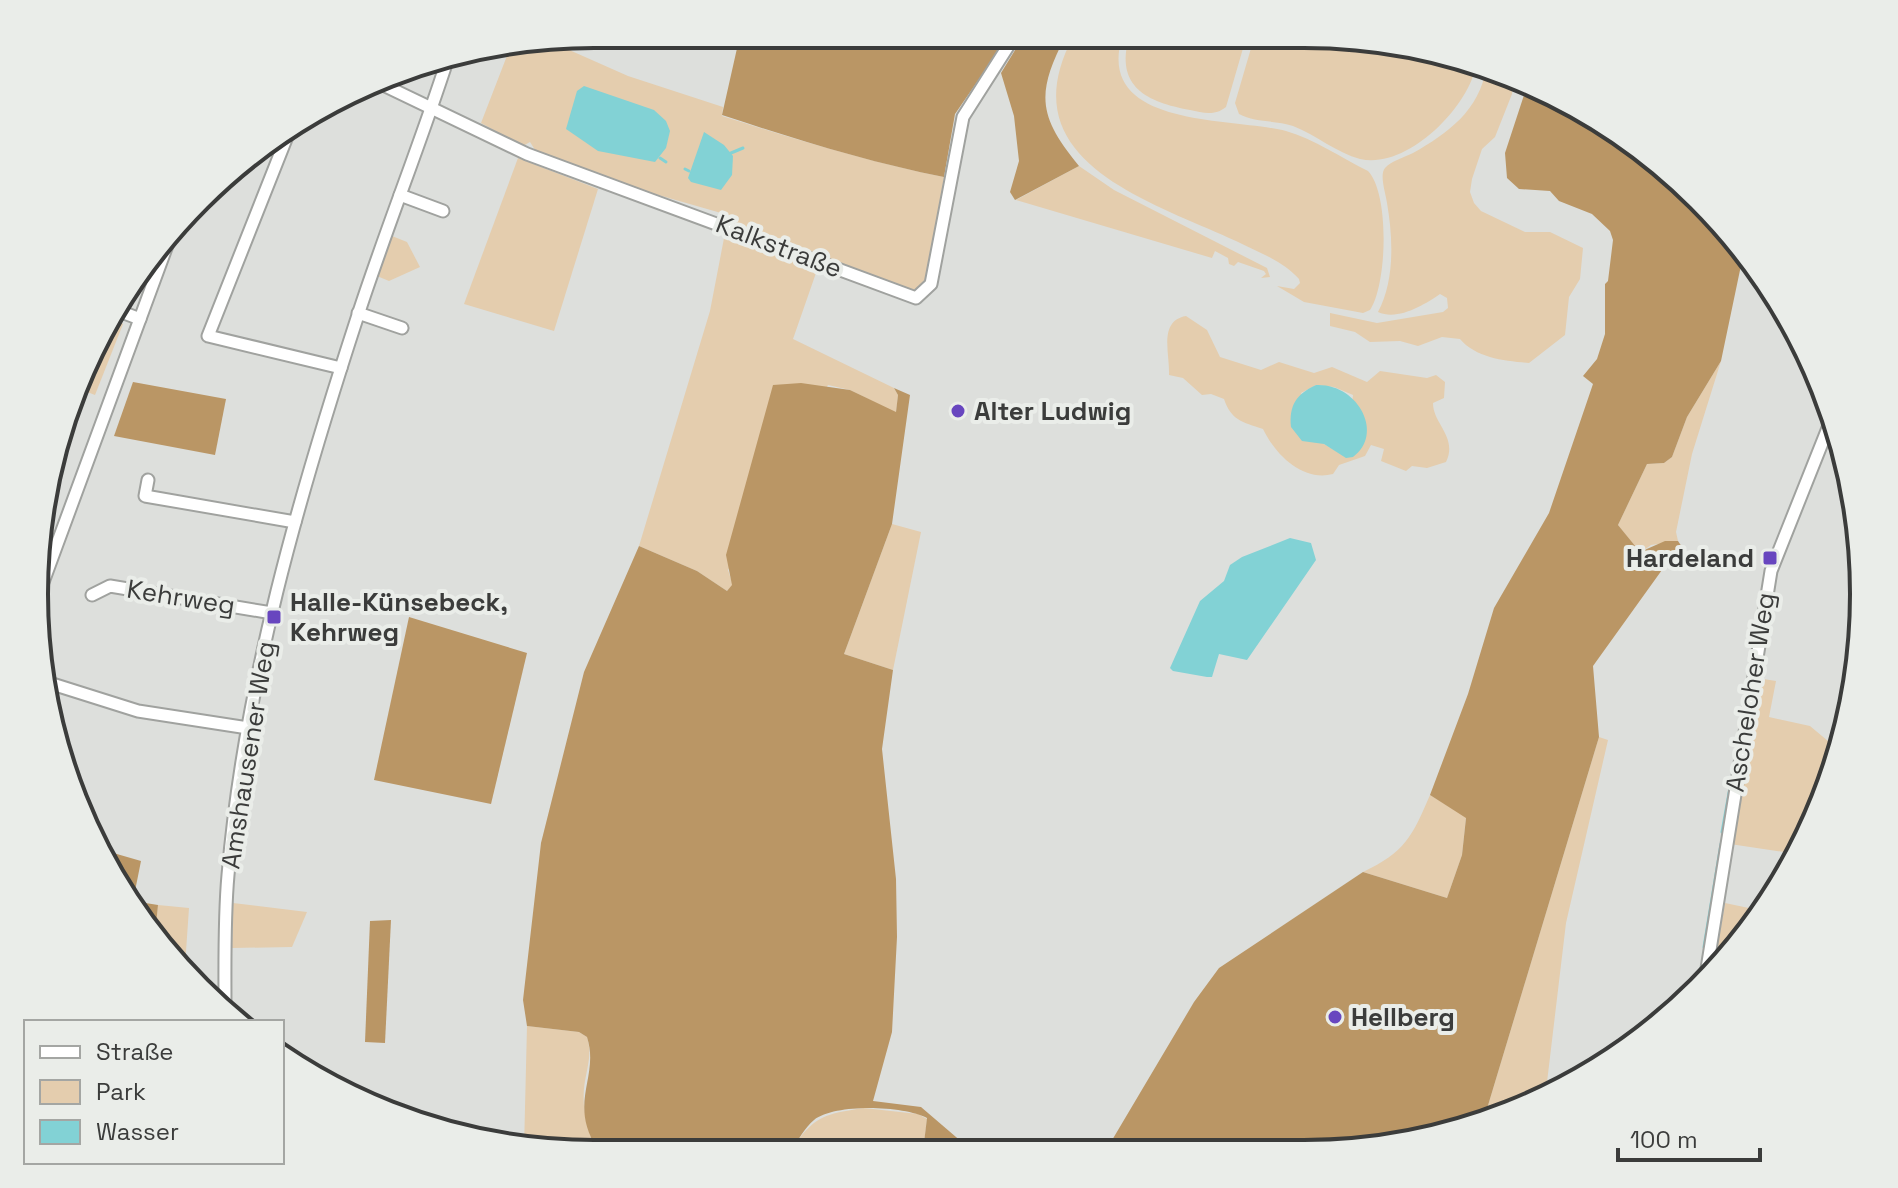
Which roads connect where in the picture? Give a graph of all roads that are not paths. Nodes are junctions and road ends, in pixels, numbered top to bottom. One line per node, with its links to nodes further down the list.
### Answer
1 (1007, 48): 4 (street, Kalkstraße)
2 (444, 69): 4 (street, Amshausener Weg)
3 (390, 88): 4 (street, Kalkstraße)
4 (432, 108): 6 (street, Amshausener Weg)
5 (284, 145): 13 (street)
6 (400, 195): 7 (street); 9 (street, Amshausener Weg)
7 (443, 211)
8 (161, 262): 11 (street)
9 (358, 313): 12 (street); 13 (street, Amshausener Weg)
10 (126, 314): 11 (street)
11 (140, 319): 17 (street)
12 (402, 328)
13 (341, 368): 16 (street, Amshausener Weg)
14 (1826, 434): 22 (street, Ascheloher Weg)
15 (148, 480): 16 (street)
16 (295, 522): 19 (street, Amshausener Weg)
17 (49, 567)
18 (92, 595): 19 (street, Kehrweg)
19 (272, 613): 21 (street, Amshausener Weg)
20 (56, 685): 21 (street)
21 (248, 728): 23 (street, Amshausener Weg)
22 (1708, 961)
23 (225, 997)

